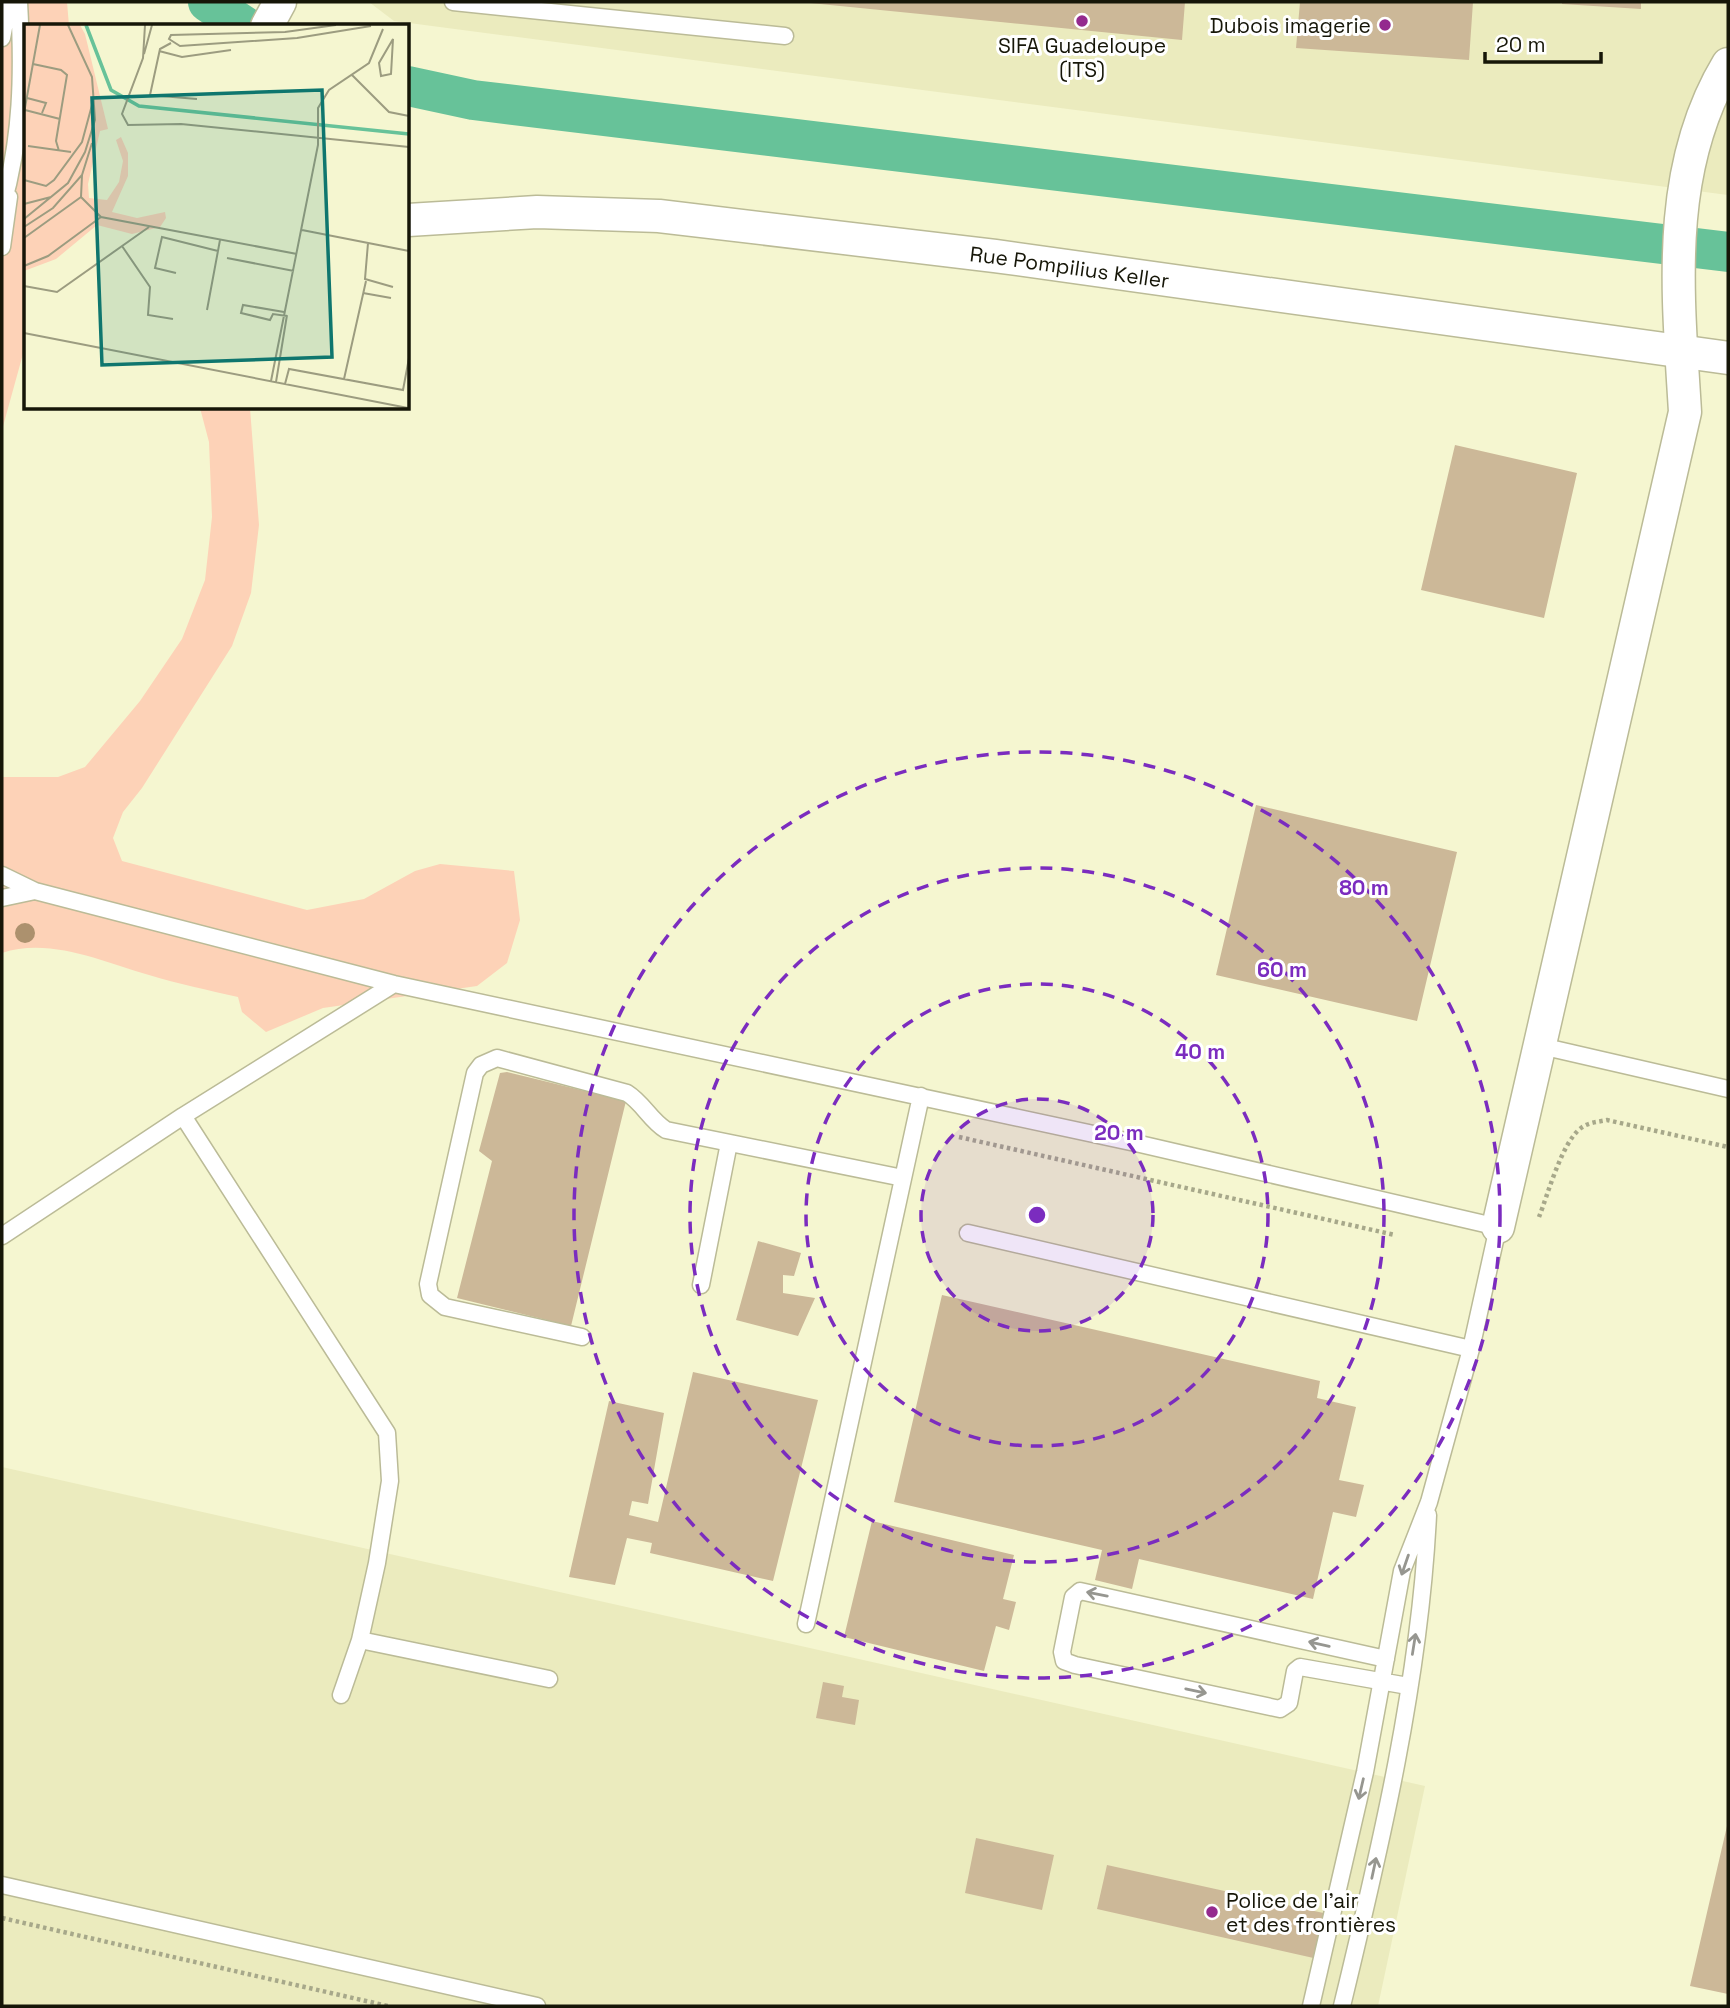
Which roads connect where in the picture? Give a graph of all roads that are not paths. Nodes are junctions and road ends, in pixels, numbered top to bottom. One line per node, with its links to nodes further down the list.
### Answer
1 (9, 2): 7 (lane)
2 (19, 2): 9 (lane)
3 (280, 2): 5 (street)
4 (453, 2): 6 (lane)
5 (268, 24)
6 (785, 36)
7 (2, 38)
8 (1728, 64): 13 (street)
9 (14, 167): 10 (lane); 12 (lane)
10 (2, 207)
11 (410, 220): 13 (street, Rue Pompilius Keller)
12 (2, 247)
13 (1681, 351): 14 (street, Rue Pompilius Keller); 19 (street)
14 (1728, 358)
15 (2, 875): 16 (lane)
16 (35, 891): 17 (lane); 18 (lane)
17 (2, 898)
18 (394, 984): 21 (lane); 22 (lane)
19 (1541, 1046): 20 (lane); 25 (street)
20 (1728, 1089)
21 (921, 1096): 24 (lane); 25 (lane)
22 (183, 1116): 27 (lane); 33 (lane)
23 (729, 1143): 24 (lane); 28 (lane); 29 (lane)
24 (903, 1178): 32 (lane)
25 (1499, 1227): 30 (lane)
26 (968, 1233): 30 (lane)
27 (2, 1236)
28 (701, 1285)
29 (582, 1337)
30 (1471, 1349): 31 (lane)
31 (1429, 1502): 34 (lane, one-way to 34); 37 (lane, one-way to 31)
32 (806, 1624)
33 (359, 1640): 35 (lane); 38 (lane)
34 (1386, 1659): 36 (lane); 36 (lane, one-way to 36)
35 (549, 1679)
36 (1382, 1681): 37 (lane); 41 (lane, one-way to 41)
37 (1408, 1686): 42 (lane, one-way to 37)
38 (341, 1695)
39 (2, 1885): 40 (lane)
40 (537, 2006)
41 (1311, 2006)
42 (1342, 2006)

